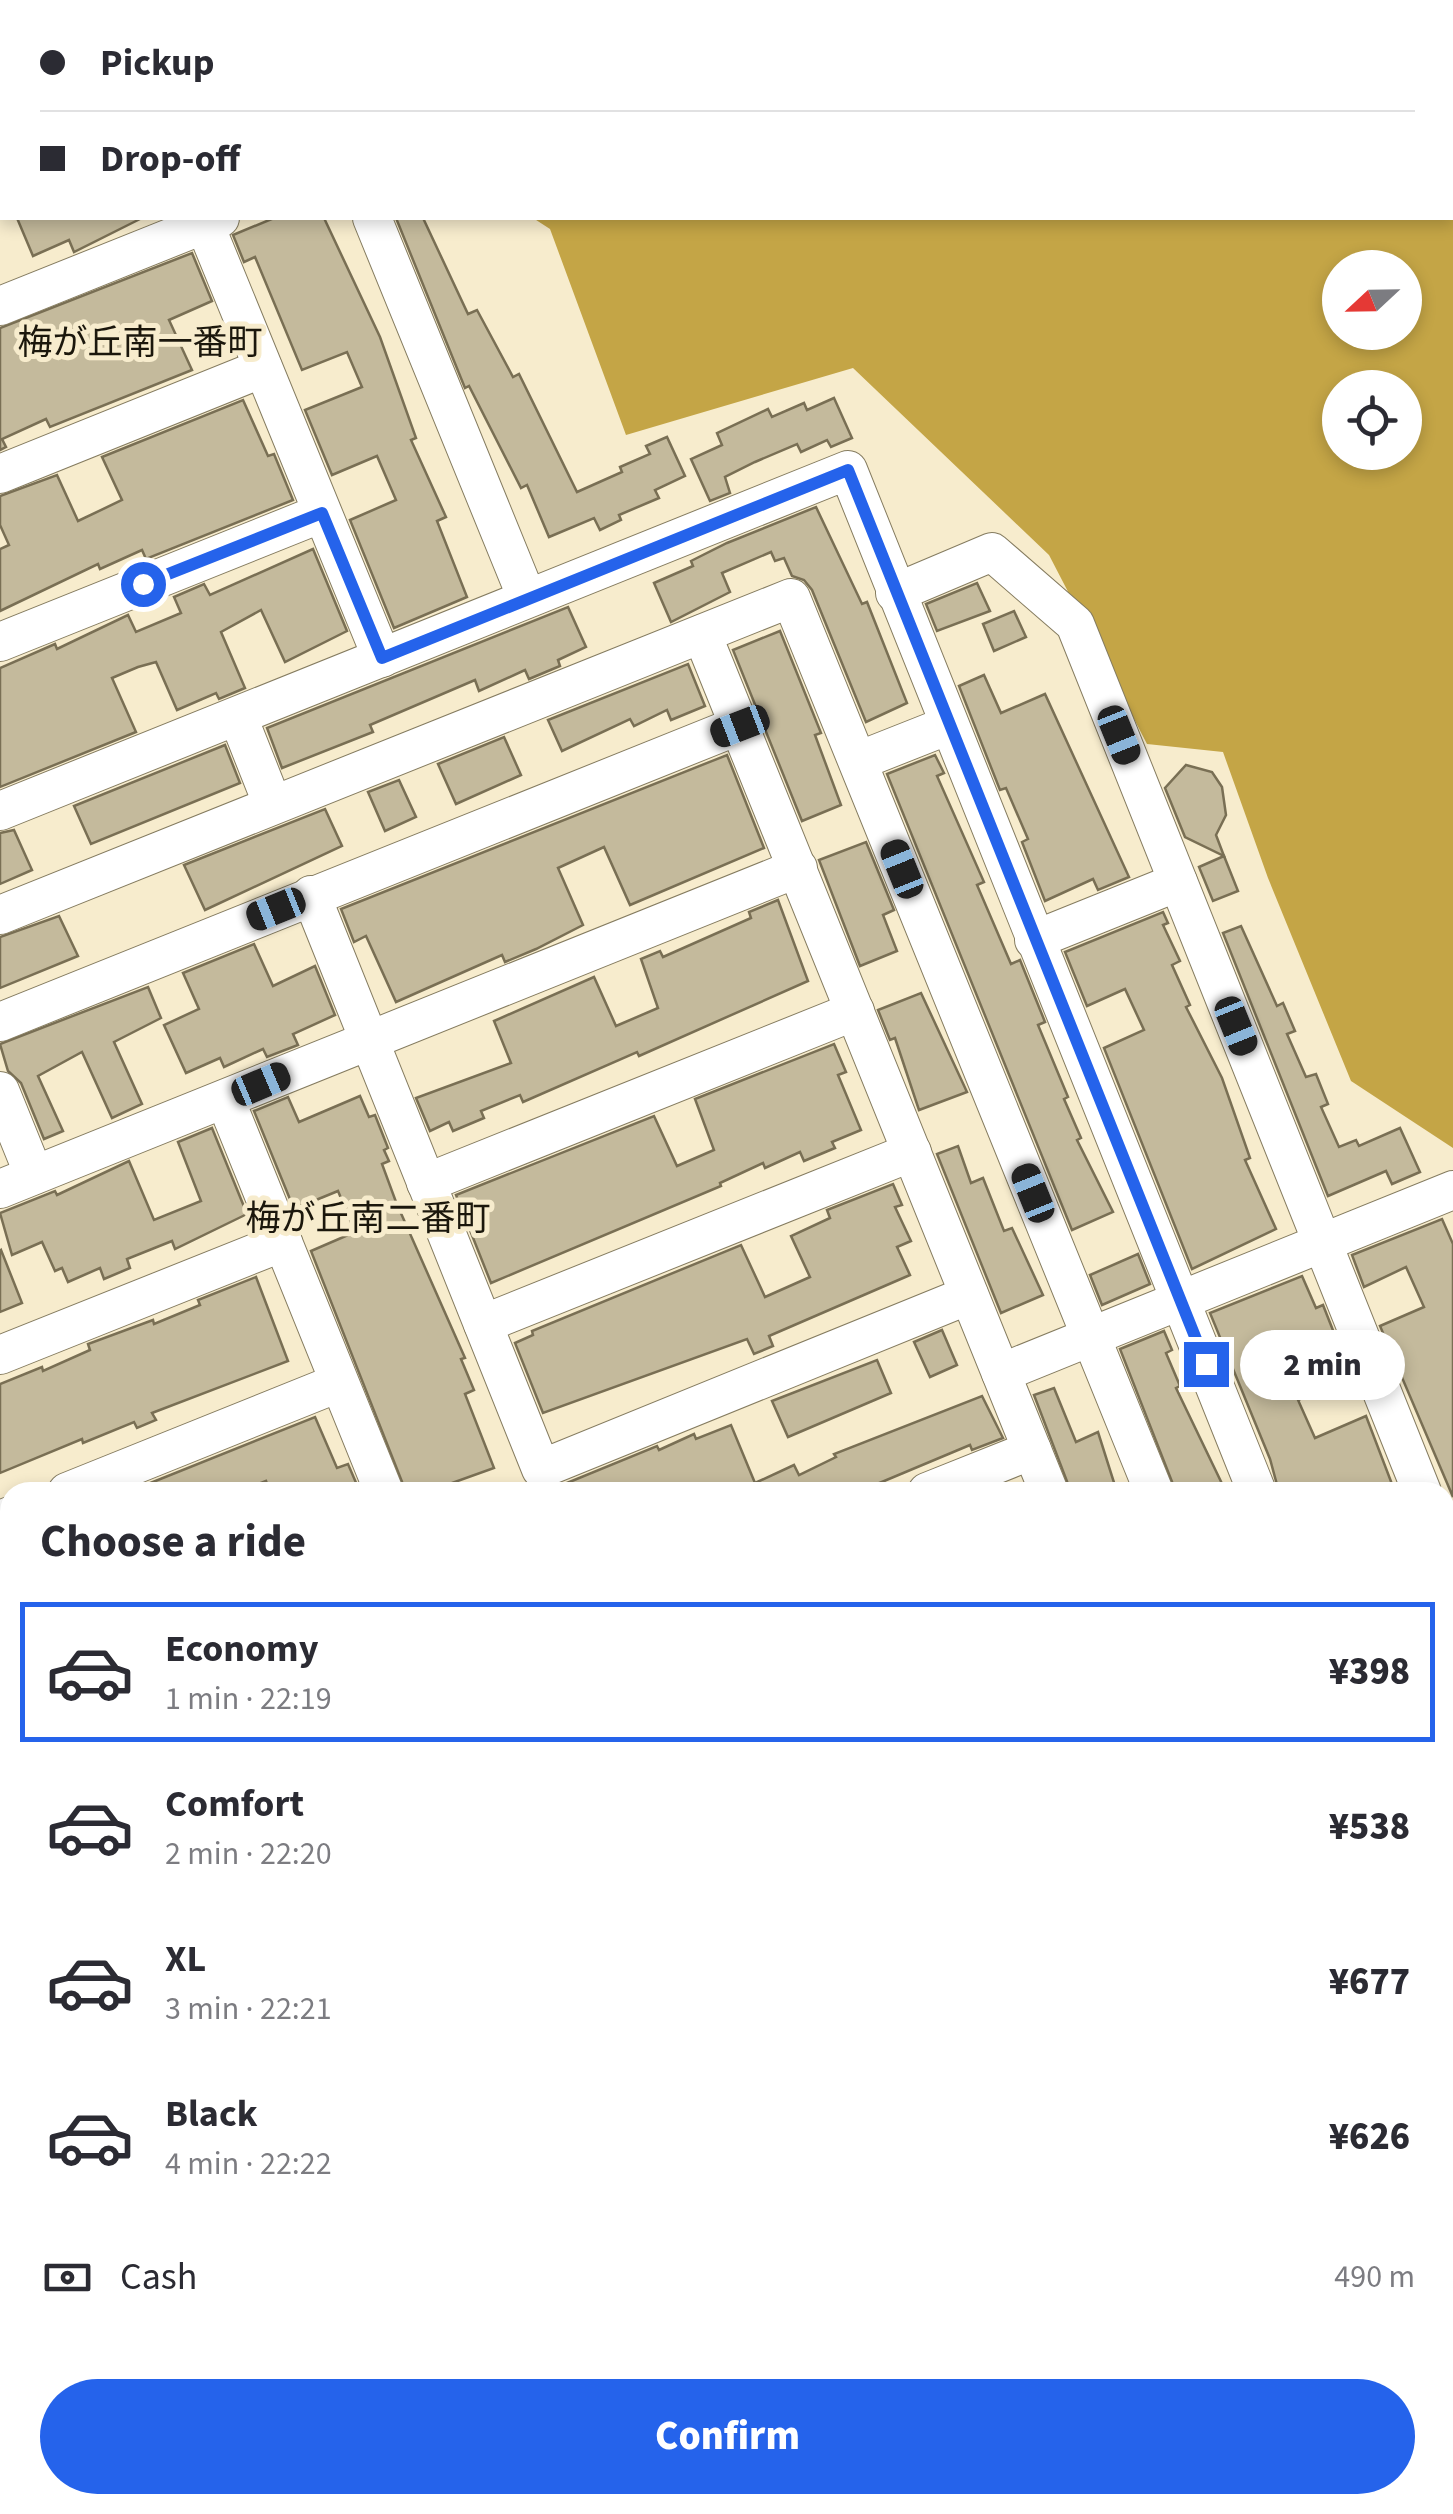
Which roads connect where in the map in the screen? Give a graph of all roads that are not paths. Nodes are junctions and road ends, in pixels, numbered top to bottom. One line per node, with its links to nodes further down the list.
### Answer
1 (209, 220): 3 (street); 4 (street)
2 (373, 220): 8 (street)
3 (0, 306)
4 (263, 368): 5 (street); 6 (street)
5 (0, 474)
6 (322, 513): 10 (street); 11 (street)
7 (895, 593): 8 (street); 13 (street); 19 (street)
8 (528, 598): 11 (street)
9 (702, 634): 14 (street); 15 (street); 16 (street)
10 (0, 642)
11 (382, 658): 12 (street)
12 (238, 717): 16 (street); 17 (street)
13 (949, 725): 15 (street); 22 (street)
14 (740, 726): 18 (street); 20 (street)
15 (858, 760): 37 (street)
16 (272, 803): 21 (street)
17 (0, 810)
18 (798, 868): 23 (street); 25 (street)
19 (1178, 882): 22 (street); 33 (street)
20 (311, 895): 24 (street); 25 (street)
21 (0, 914)
22 (1034, 940): 35 (street)
23 (856, 1011): 28 (street); 30 (street)
24 (0, 1022)
25 (369, 1040): 27 (street); 30 (street)
26 (0, 1091): 29 (street)
27 (226, 1099): 29 (street); 32 (street)
28 (912, 1152): 34 (street); 36 (street)
29 (17, 1182)
30 (426, 1183): 36 (street)
31 (1453, 1190): 33 (street)
32 (282, 1242): 38 (street); 40 (street)
33 (1322, 1243): 35 (street); 48 (street)
34 (970, 1296): 36 (street); 39 (street)
35 (1180, 1300): 37 (street); 47 (street)
36 (483, 1324)
37 (1091, 1337): 39 (street); 46 (street)
38 (0, 1355)
39 (1001, 1373): 41 (street)
40 (338, 1383): 42 (street); 43 (street)
41 (1032, 1450): 44 (street); 45 (street)
42 (92, 1482)
43 (380, 1482)
44 (952, 1482)
45 (1045, 1482)
46 (1150, 1482)
47 (1253, 1482)
48 (1418, 1482)

